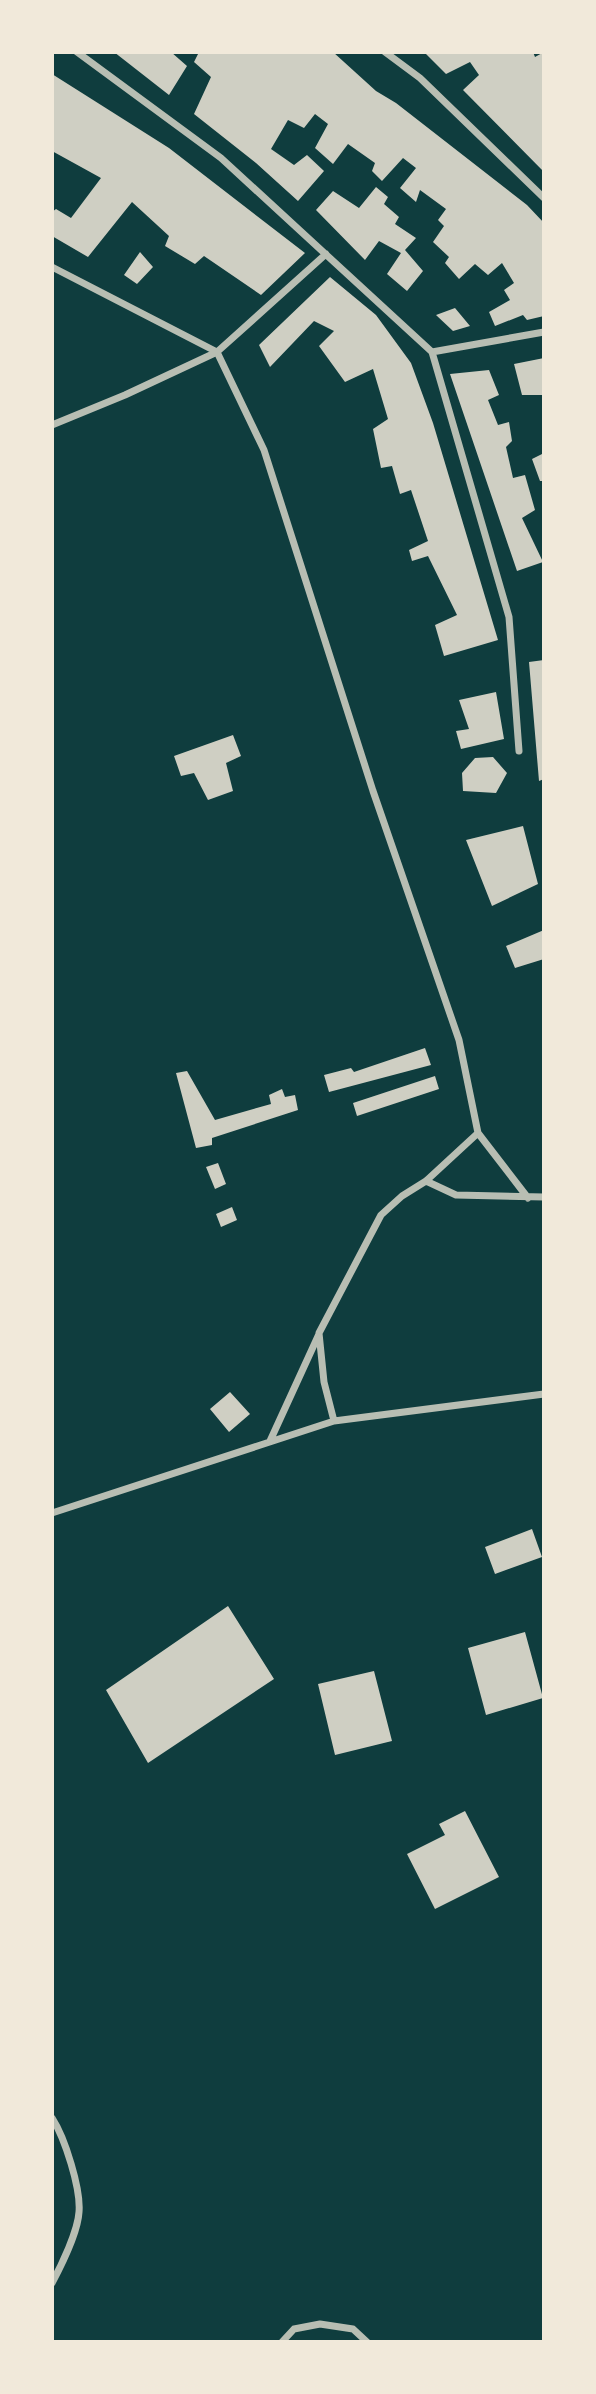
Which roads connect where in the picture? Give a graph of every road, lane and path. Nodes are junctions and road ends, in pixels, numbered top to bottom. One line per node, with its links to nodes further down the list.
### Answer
1 (77, 52): 4 (street)
2 (385, 52): 3 (street)
3 (544, 198)
4 (326, 254): 7 (street); 8 (street)
5 (52, 267): 7 (street)
6 (544, 332): 8 (street)
7 (217, 352): 9 (street); 11 (street)
8 (432, 352): 10 (street)
9 (52, 425)
10 (519, 751)
11 (478, 1133): 12 (street); 14 (street)
12 (426, 1181): 14 (street); 15 (street)
13 (544, 1197): 14 (street)
14 (528, 1198)
15 (319, 1334): 17 (street); 18 (street)
16 (544, 1394): 17 (street)
17 (334, 1421): 18 (street)
18 (270, 1441): 19 (street)
19 (52, 1513)
20 (52, 2118): 21 (street)
21 (52, 2283)
22 (282, 2342): 23 (street)
23 (367, 2342)

